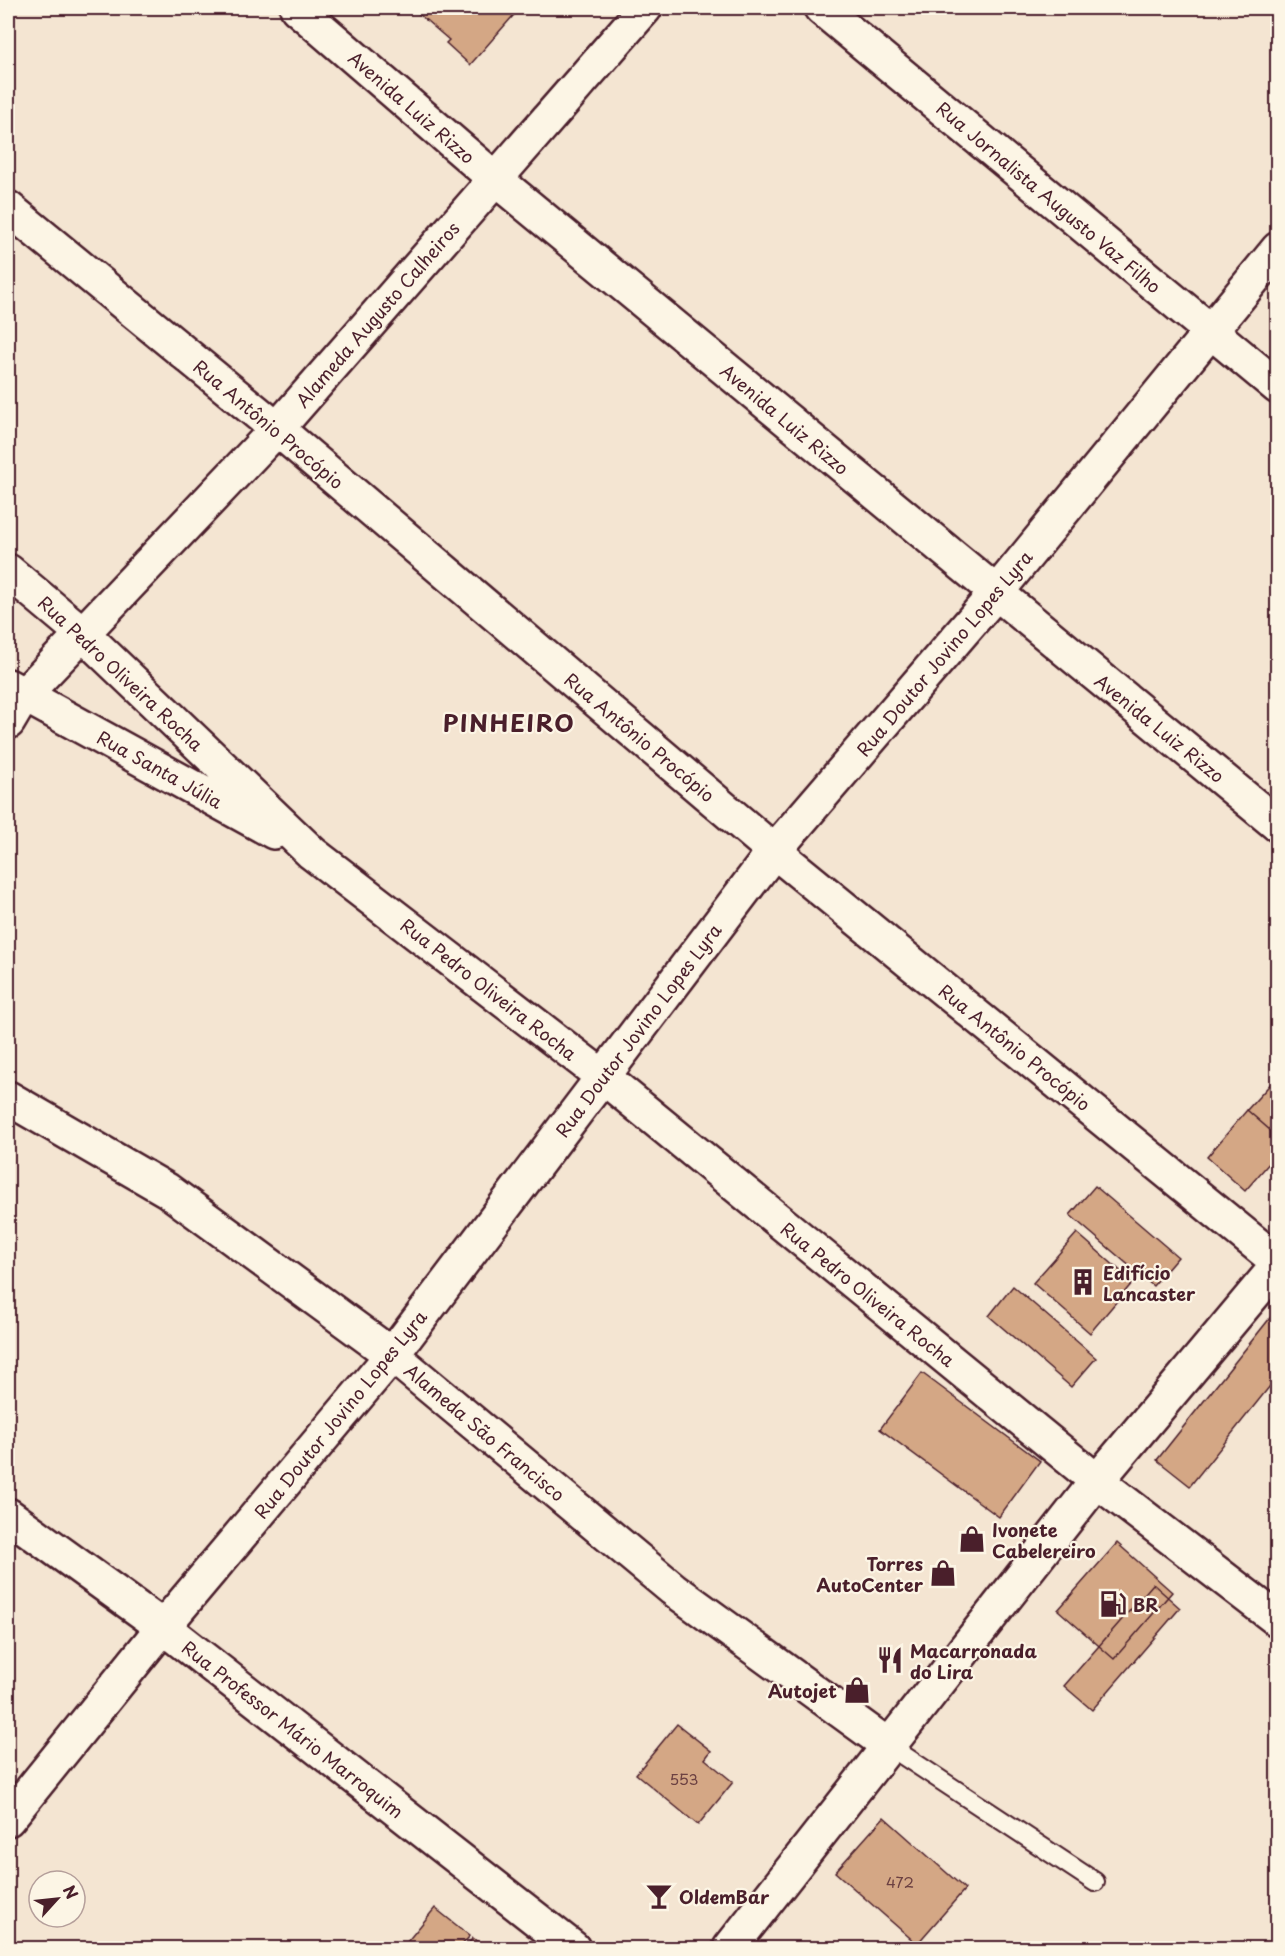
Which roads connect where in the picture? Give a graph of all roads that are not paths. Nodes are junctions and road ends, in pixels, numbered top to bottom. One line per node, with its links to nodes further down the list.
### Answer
1 (297, 8): 4 (street, Avenida Luiz Rizzo)
2 (645, 8): 4 (street, Alameda Augusto Calheiros)
3 (821, 8): 7 (street, Rua Jornalista Augusto Vaz Filho)
4 (494, 178): 9 (street, Alameda Augusto Calheiros); 11 (street, Avenida Luiz Rizzo)
5 (8, 208): 9 (street, Rua Antônio Procópio)
6 (1278, 249): 7 (street, Rua Doutor Jovino Lopes Lyra)
7 (1209, 331): 8 (street, Rua Jornalista Augusto Vaz Filho); 11 (street, Rua Doutor Jovino Lopes Lyra)
8 (1278, 387)
9 (276, 429): 12 (street, Alameda Augusto Calheiros); 15 (street, Rua Antônio Procópio)
10 (8, 571): 12 (street, Rua Pedro Oliveira Rocha)
11 (996, 593): 14 (street, Avenida Luiz Rizzo); 15 (street, Rua Doutor Jovino Lopes Lyra)
12 (82, 633): 13 (street, Alameda Augusto Calheiros); 16 (street, Rua Pedro Oliveira Rocha)
13 (13, 701): 16 (street, Rua Santa Júlia)
14 (1278, 825)
15 (774, 851): 17 (street, Rua Doutor Jovino Lopes Lyra); 19 (street, Rua Antônio Procópio)
16 (312, 853): 17 (street, Rua Pedro Oliveira Rocha)
17 (602, 1076): 20 (street, Rua Doutor Jovino Lopes Lyra); 21 (street, Rua Pedro Oliveira Rocha)
18 (8, 1098): 20 (street, Alameda São Francisco)
19 (1278, 1263): 21 (street)
20 (392, 1355): 24 (street, Rua Doutor Jovino Lopes Lyra); 25 (street, Alameda São Francisco)
21 (1097, 1481): 23 (street, Rua Pedro Oliveira Rocha); 25 (street)
22 (8, 1515): 24 (street, Rua Professor Mário Marroquim)
23 (1278, 1620)
24 (163, 1627): 26 (street, Rua Doutor Jovino Lopes Lyra); 28 (street, Rua Professor Mário Marroquim)
25 (889, 1746): 27 (lane); 29 (street)
26 (8, 1819)
27 (1095, 1882)
28 (573, 1948)
29 (730, 1948)

